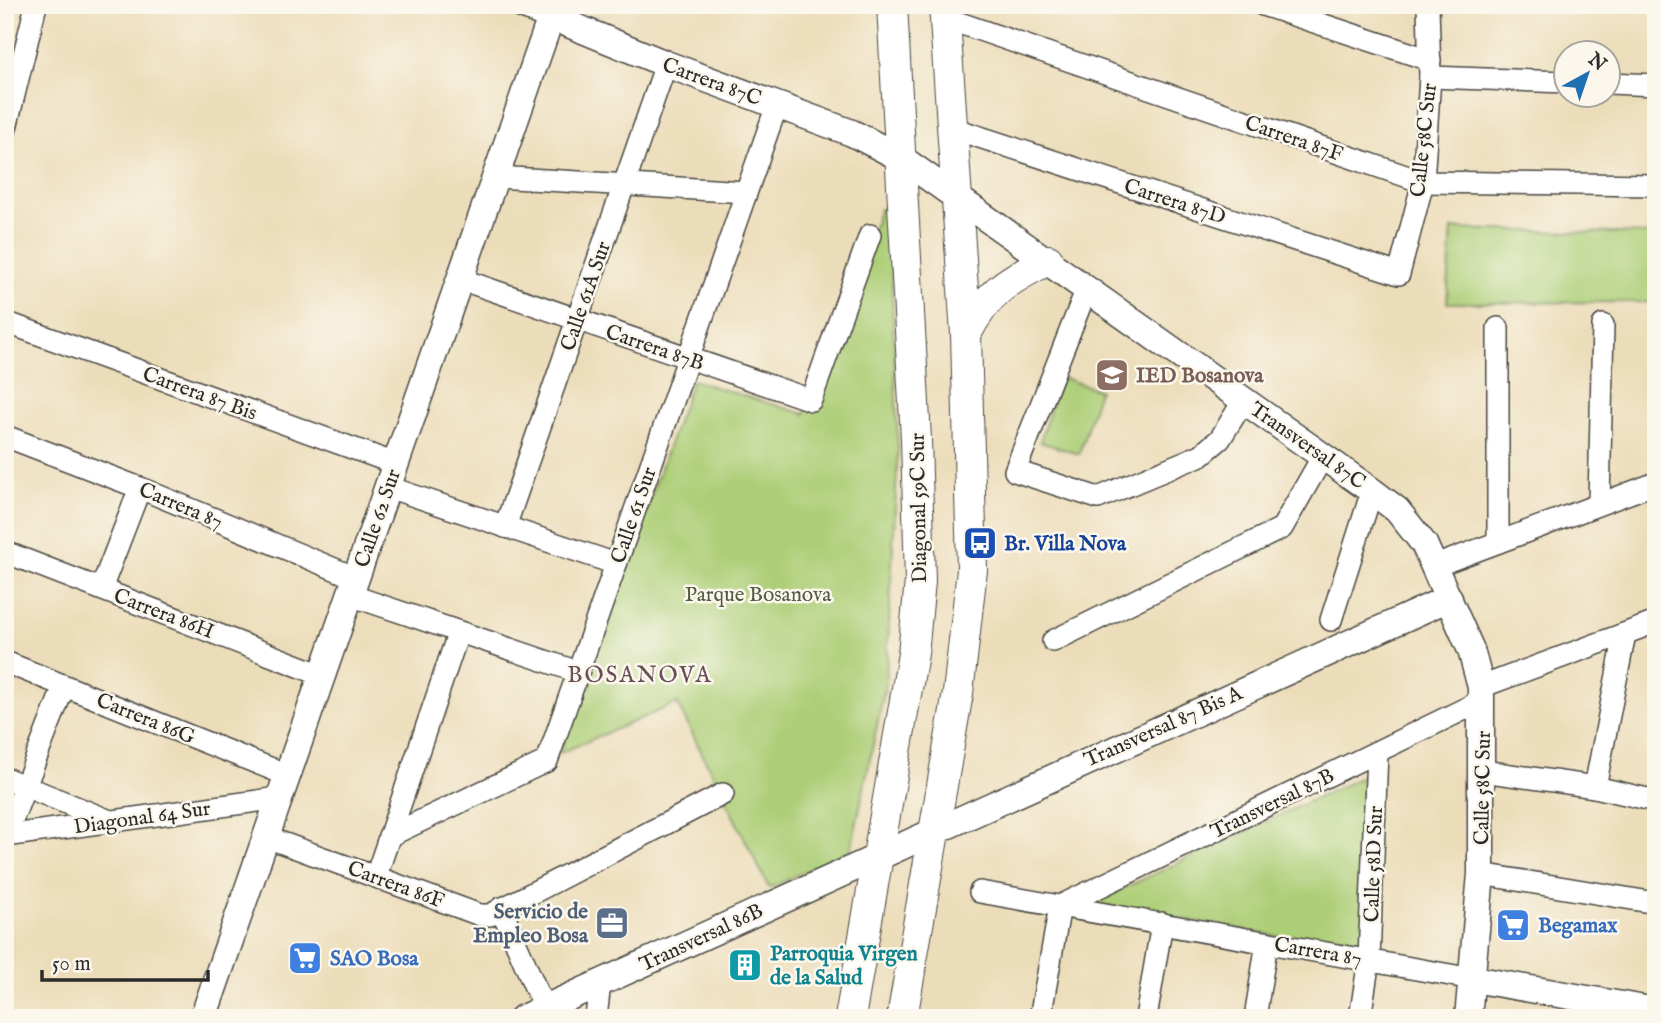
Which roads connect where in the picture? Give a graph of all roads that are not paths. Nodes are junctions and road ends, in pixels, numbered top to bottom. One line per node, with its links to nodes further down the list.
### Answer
1 (36, 5): 14 (street)
2 (522, 5): 7 (street, Carrera 87C)
3 (892, 5): 16 (main road, Diagonal 59C Sur)
4 (1263, 5): 9 (street)
5 (1427, 5): 9 (street, Calle 58C Sur)
6 (944, 12): 15 (main road); 18 (street, Carrera 87F)
7 (551, 18): 8 (street, Carrera 87C); 17 (street, Calle 62 Sur)
8 (666, 64): 13 (street, Carrera 87C); 19 (street, Calle 61A Sur)
9 (1430, 69): 10 (street); 18 (street, Calle 58C Sur)
10 (1552, 81)
11 (1622, 84): 12 (street)
12 (1656, 85)
13 (777, 105): 16 (street, Carrera 87C); 21 (street, Calle 61 Sur)
14 (7, 122)
15 (952, 128): 22 (main road); 25 (street, Carrera 87D)
16 (901, 158): 22 (street, Transversal 87C); 73 (main road, Diagonal 59C Sur)
17 (496, 177): 19 (street); 26 (street, Calle 62 Sur)
18 (1423, 182): 20 (street, Carrera 87F); 25 (street, Calle 58C Sur)
19 (624, 184): 21 (street); 28 (street, Calle 61A Sur)
20 (1656, 185)
21 (746, 192): 33 (street, Calle 61 Sur)
22 (957, 195): 24 (street, Transversal 87C); 32 (main road)
23 (870, 235): 33 (street, Carrera 87B)
24 (1048, 260): 27 (street, Transversal 87C); 32 (main road)
25 (1399, 274)
26 (460, 279): 28 (street, Carrera 87B); 37 (street, Calle 62 Sur)
27 (1087, 288): 34 (street, Transversal 87C); 34 (street)
28 (577, 320): 33 (street, Carrera 87B); 42 (street, Calle 61A Sur)
29 (5, 321): 37 (street, Carrera 87 Bis)
30 (1602, 325): 41 (street)
31 (1498, 328): 43 (street)
32 (966, 334): 69 (main road)
33 (688, 358): 45 (street, Calle 61 Sur)
34 (1244, 400): 36 (street, Transversal 87C)
35 (5, 436): 39 (street, Carrera 87)
36 (1323, 456): 40 (street, Transversal 87C); 54 (street)
37 (392, 476): 42 (street, Carrera 87 Bis); 47 (street, Calle 62 Sur)
38 (1656, 483): 41 (street)
39 (140, 488): 47 (street, Carrera 87); 48 (street)
40 (1373, 491): 46 (street, Transversal 87C); 50 (street)
41 (1599, 503): 43 (street)
42 (505, 527): 45 (street, Carrera 87 Bis)
43 (1498, 542): 46 (street)
44 (5, 552): 48 (street, Carrera 86H)
45 (616, 565): 56 (street, Calle 61 Sur)
46 (1435, 566): 49 (street, Calle 58C Sur)
47 (353, 586): 52 (street, Carrera 87); 57 (street, Calle 62 Sur)
48 (101, 589): 57 (street, Carrera 86H)
49 (1449, 598): 59 (street, Calle 58C Sur); 69 (street, Transversal 87 Bis A)
50 (1331, 620)
51 (1656, 622): 53 (street, Transversal 87B)
52 (458, 634): 56 (street, Carrera 87); 71 (street)
53 (1625, 634): 59 (street, Transversal 87B); 65 (street)
54 (1053, 641)
55 (5, 662): 58 (street, Carrera 86G)
56 (578, 673): 71 (street, Calle 61 Sur)
57 (323, 675): 64 (street, Calle 62 Sur)
58 (64, 685): 63 (street); 64 (street, Carrera 86G)
59 (1482, 694): 60 (street, Transversal 87B); 61 (street, Calle 58C Sur)
60 (1377, 752): 78 (street, Transversal 87B); 82 (street, Calle 58D Sur)
61 (1483, 771): 65 (street); 74 (street, Calle 58C Sur)
62 (5, 778): 63 (street)
63 (26, 785): 68 (street); 70 (street)
64 (283, 786): 68 (street, Diagonal 64 Sur); 72 (street, Calle 62 Sur)
65 (1595, 787): 67 (street)
66 (723, 794): 79 (street)
67 (1656, 801)
68 (112, 822): 70 (street, Diagonal 64 Sur)
69 (934, 830): 73 (street, Transversal 87 Bis A); 90 (main road)
70 (6, 836)
71 (390, 836): 75 (street)
72 (266, 837): 75 (street, Carrera 86F); 87 (street, Calle 62 Sur)
73 (879, 856): 84 (street, Transversal 86B); 89 (main road, Diagonal 59C Sur)
74 (1481, 874): 77 (street); 83 (street, Calle 58C Sur)
75 (376, 876): 79 (street, Carrera 86F)
76 (980, 892): 78 (street, Carrera 87)
77 (1656, 904)
78 (1060, 906): 80 (street, Carrera 87); 91 (street)
79 (502, 908): 86 (street)
80 (1162, 923): 81 (street, Carrera 87); 92 (street)
81 (1267, 942): 82 (street, Carrera 87); 93 (street)
82 (1369, 960): 83 (street, Carrera 87); 94 (street, Calle 58D Sur)
83 (1473, 979): 85 (street, Carrera 87); 95 (street, Calle 58C Sur)
84 (600, 983): 86 (street, Transversal 86B); 88 (street)
85 (1656, 1011)
86 (534, 1013)
87 (203, 1018)
88 (596, 1018)
89 (850, 1018)
90 (902, 1018)
91 (1040, 1018)
92 (1146, 1018)
93 (1255, 1018)
94 (1360, 1018)
95 (1468, 1018)

